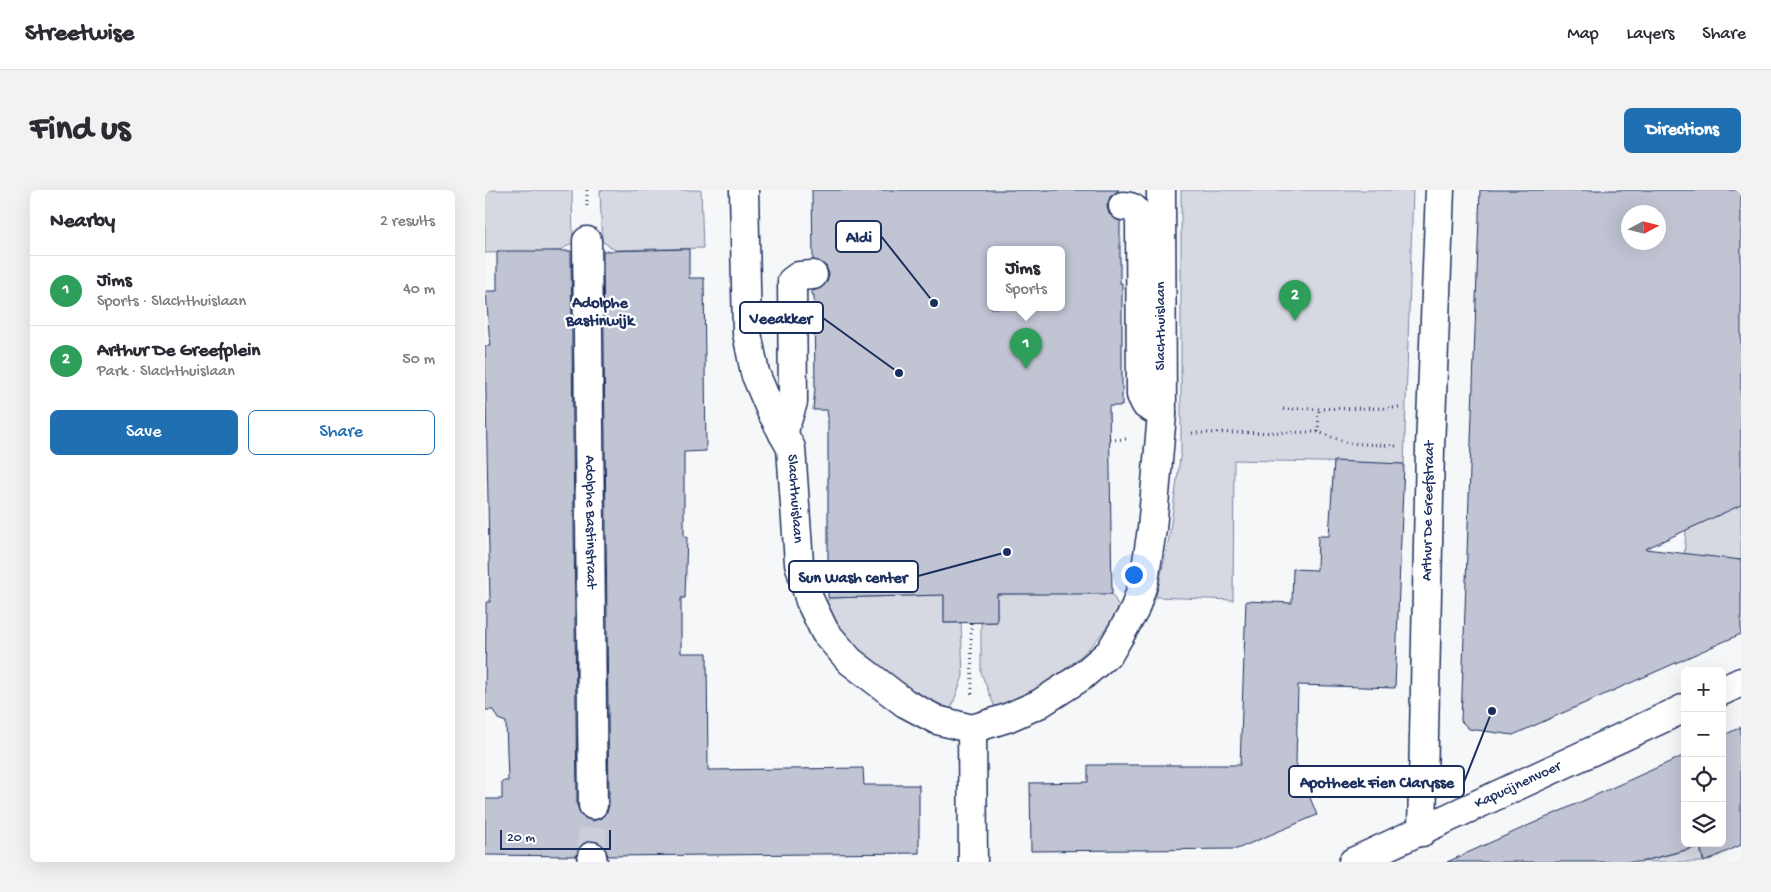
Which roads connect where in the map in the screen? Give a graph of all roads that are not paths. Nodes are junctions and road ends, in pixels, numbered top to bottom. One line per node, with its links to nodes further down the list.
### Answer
1 (744, 190): 8 (street, Slachthuislaan)
2 (1161, 190): 7 (street, Slachthuislaan)
3 (1440, 190): 14 (street, Arthur De Greefstraat)
4 (1123, 206): 7 (street)
5 (587, 241): 13 (street, Adolphe Bastinstraat)
6 (813, 275): 8 (street)
7 (1160, 426): 12 (street, Slachthuislaan)
8 (783, 434): 12 (street, Slachthuislaan)
9 (1741, 682): 10 (street)
10 (1726, 689)
11 (1681, 710): 14 (street, Kapucijnenvoer)
12 (972, 729): 15 (street)
13 (593, 805)
14 (1422, 832): 16 (street, Kapucijnenvoer)
15 (973, 862)
16 (1353, 862)

